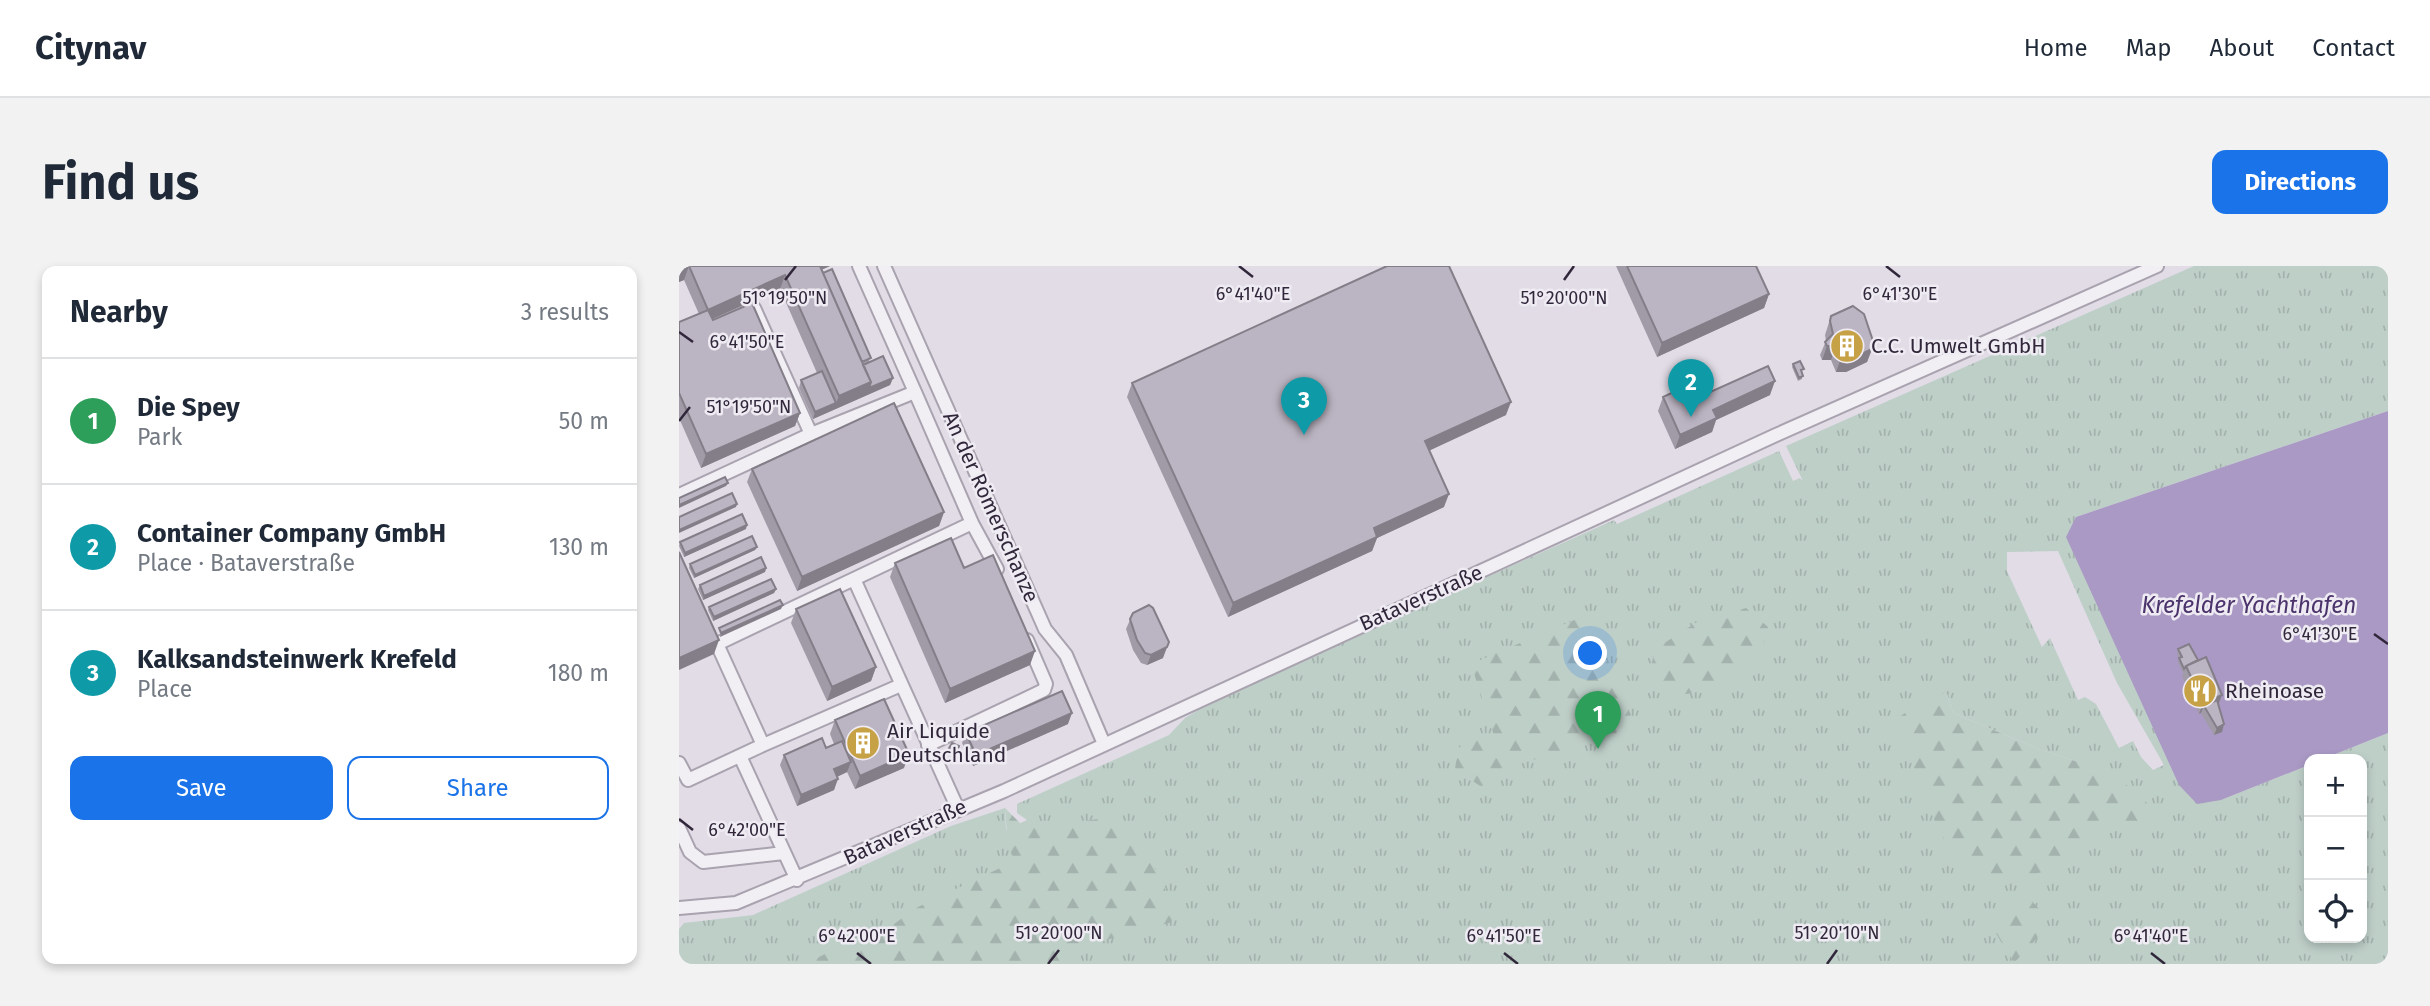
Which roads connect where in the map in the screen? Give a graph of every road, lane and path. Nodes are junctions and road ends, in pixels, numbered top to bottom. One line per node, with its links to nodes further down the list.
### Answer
1 (859, 266): 5 (street)
2 (2157, 266): 13 (street, Bataverstraße)
3 (889, 268): 13 (street, An der Römerschanze)
4 (754, 308): 6 (street)
5 (915, 392): 6 (street); 8 (street)
6 (811, 434): 7 (street)
7 (679, 495)
8 (972, 523): 9 (street); 10 (street)
9 (1000, 577)
10 (854, 579): 12 (street); 14 (street)
11 (1020, 624): 15 (street)
12 (901, 685): 14 (street); 15 (street)
13 (1104, 744): 18 (street, Bataverstraße)
14 (763, 745): 16 (street)
15 (928, 745): 18 (street)
16 (740, 756): 17 (street); 20 (street)
17 (679, 763)
18 (958, 809): 21 (street, Bataverstraße)
19 (679, 828): 20 (street)
20 (785, 853): 21 (street)
21 (797, 880): 22 (street, Bataverstraße)
22 (679, 908)

